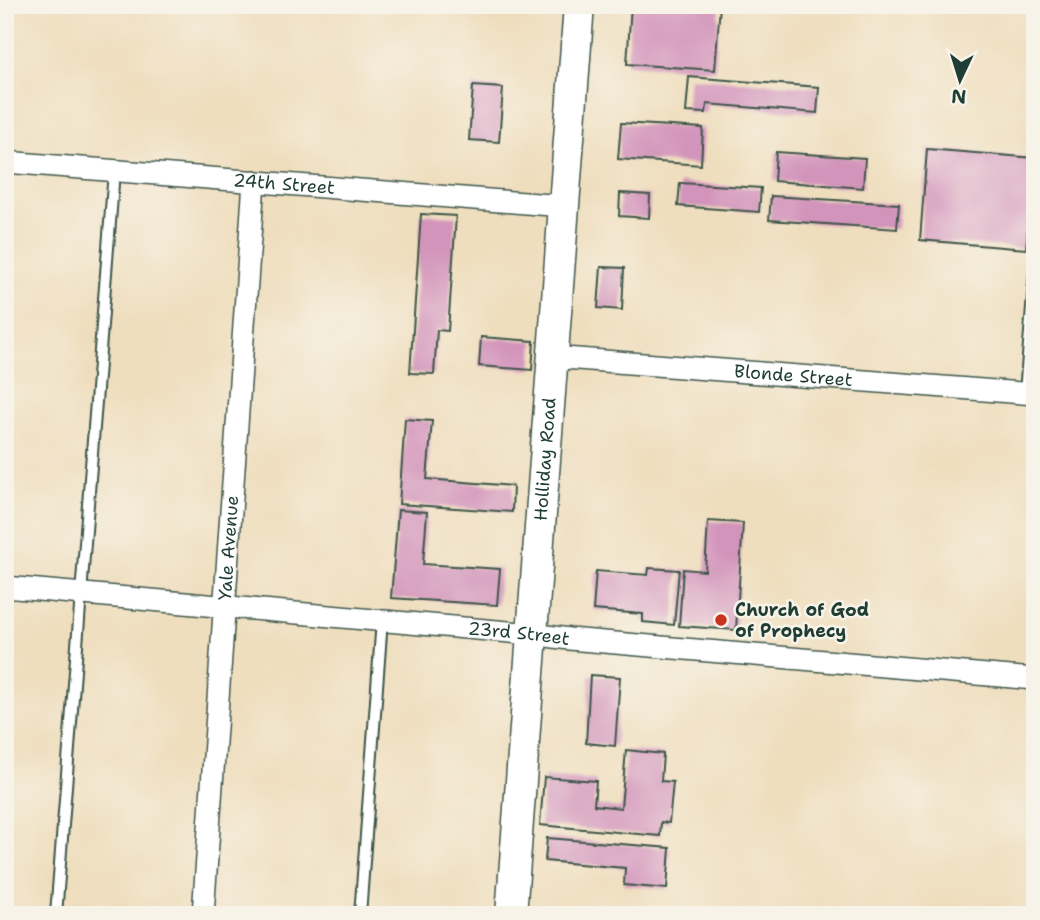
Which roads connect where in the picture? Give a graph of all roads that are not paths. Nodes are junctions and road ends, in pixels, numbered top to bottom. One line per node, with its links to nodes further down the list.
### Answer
1 (579, 5): 5 (street, Holliday Road)
2 (5, 162): 3 (street, 24th Street)
3 (114, 170): 4 (street, 24th Street); 10 (lane)
4 (254, 181): 5 (street, 24th Street); 11 (street, Yale Avenue)
5 (564, 205): 7 (street, Holliday Road)
6 (1035, 271): 8 (lane)
7 (551, 356): 8 (street, Blonde Street); 13 (street, Holliday Road)
8 (1030, 394)
9 (5, 587): 10 (street, 23rd Street)
10 (81, 593): 11 (street, 23rd Street); 15 (lane)
11 (225, 605): 12 (street, 23rd Street); 16 (street, Yale Avenue)
12 (382, 620): 13 (street, 23rd Street); 17 (lane)
13 (532, 634): 14 (street, 23rd Street); 18 (street, Holliday Road)
14 (1035, 679)
15 (56, 915)
16 (203, 915)
17 (360, 915)
18 (511, 915)

